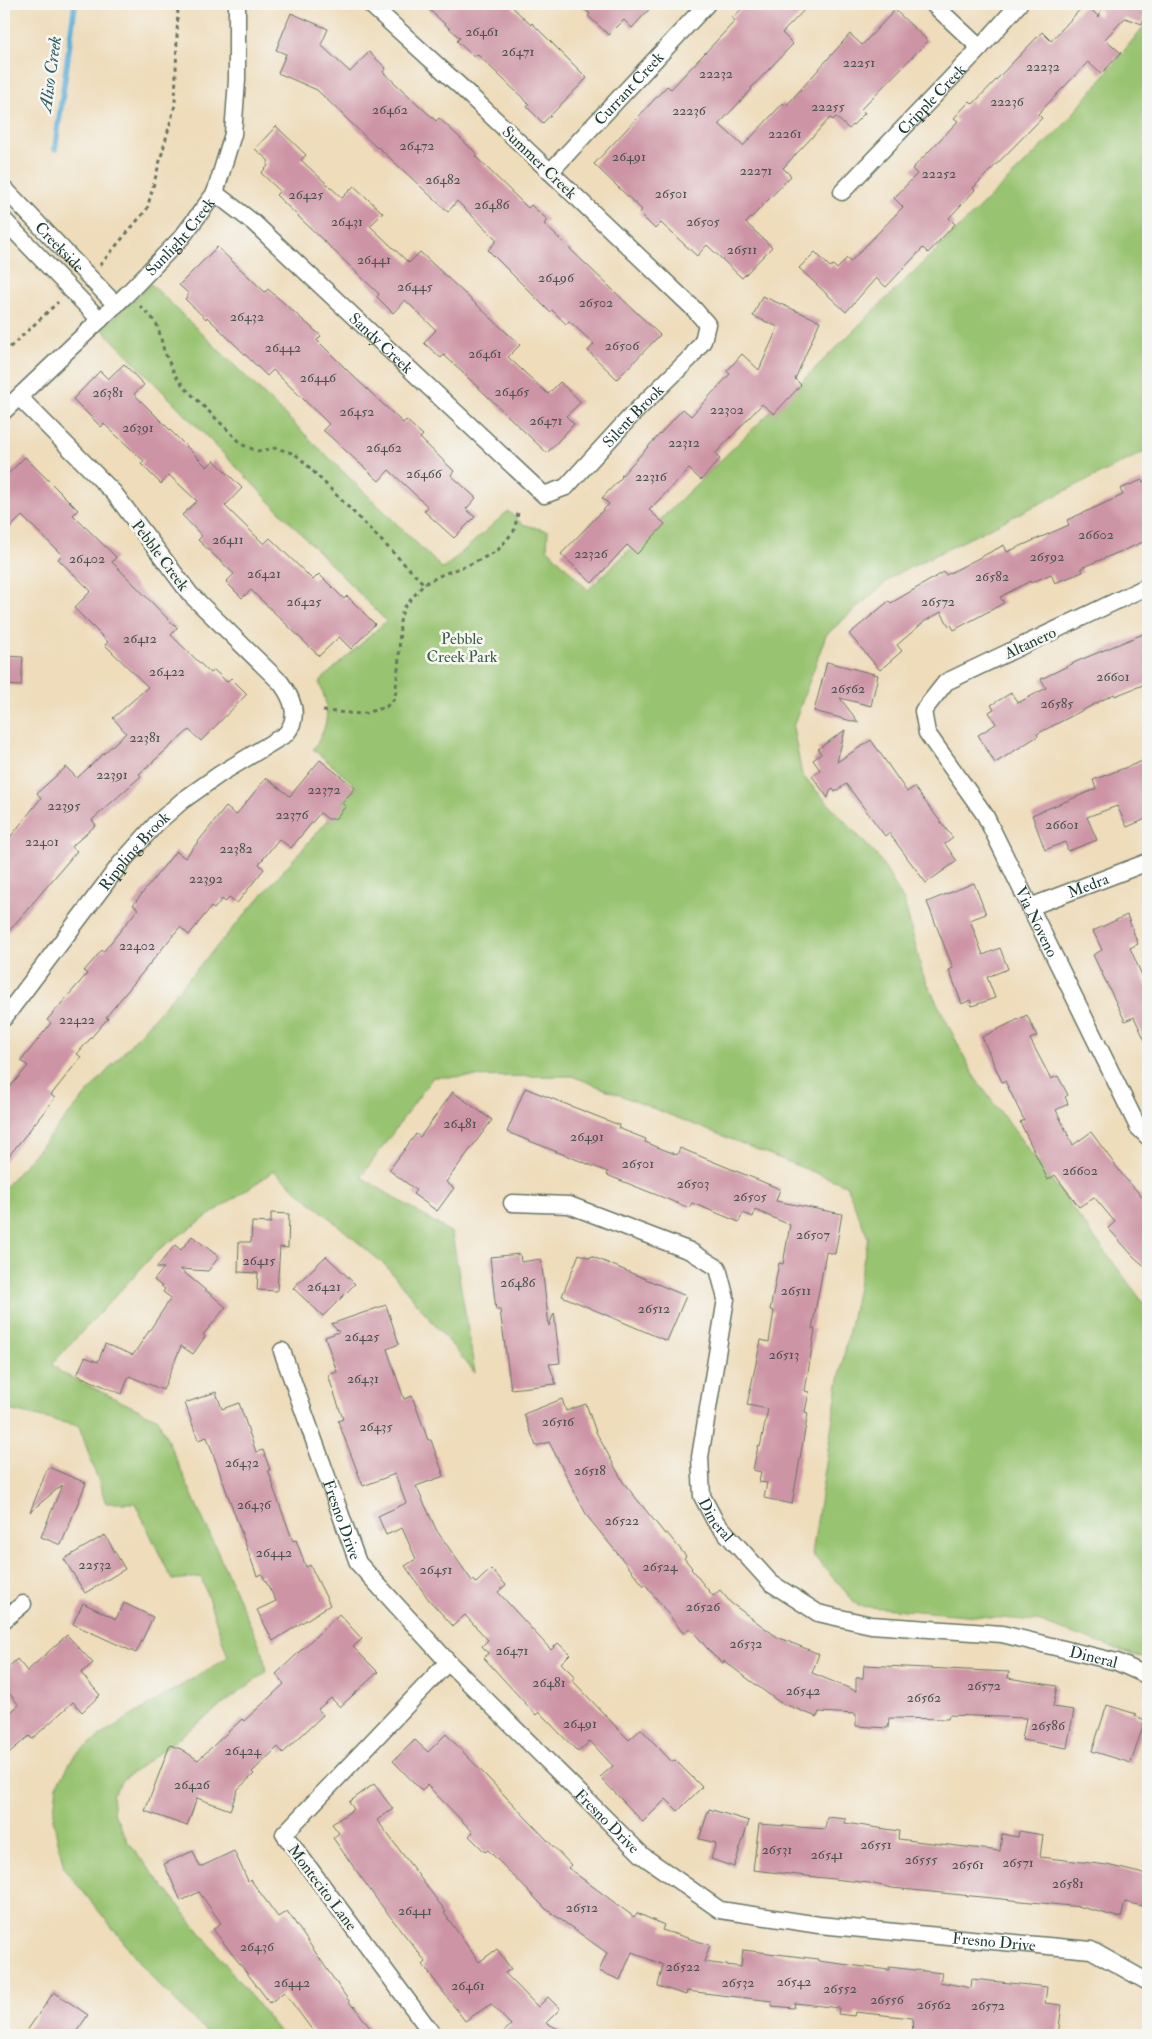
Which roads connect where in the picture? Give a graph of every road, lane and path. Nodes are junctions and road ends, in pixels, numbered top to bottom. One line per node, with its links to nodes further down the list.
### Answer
1 (178, 4): 13 (path)
2 (237, 4): 10 (street, Sunlight Creek)
3 (370, 4): 8 (street, Summer Creek)
4 (707, 4): 8 (street, Currant Creek)
5 (933, 4): 7 (street)
6 (1019, 4): 7 (street, Cripple Creek)
7 (980, 48): 11 (street, Cripple Creek)
8 (550, 172): 17 (street, Summer Creek)
9 (4, 188): 13 (street, Creekside)
10 (215, 192): 15 (street, Sunlight Creek); 21 (street, Sandy Creek)
11 (842, 192)
12 (4, 220): 14 (street, Creekside)
13 (89, 277): 15 (street, Creekside)
14 (71, 291): 16 (street, Creekside); 18 (path)
15 (121, 300): 16 (street, Sunlight Creek); 23 (path)
16 (100, 320): 19 (street, Sunlight Creek)
17 (707, 324): 21 (street, Silent Brook)
18 (4, 353)
19 (19, 397): 20 (street, Sunlight Creek); 27 (street, Pebble Creek)
20 (4, 411)
21 (544, 495)
22 (518, 513): 23 (path)
23 (424, 584): 25 (path)
24 (1148, 586): 26 (street, Altanero)
25 (323, 711)
26 (923, 711): 29 (street, Via Noveno)
27 (294, 718): 30 (street, Rippling Brook)
28 (1148, 862): 29 (street, Medra)
29 (1030, 907): 31 (street, Via Noveno)
30 (4, 1018)
31 (1148, 1137)
32 (512, 1203): 37 (street, Dineral)
33 (282, 1351): 36 (street, Fresno Drive)
34 (22, 1604): 35 (street)
35 (4, 1620)
36 (448, 1662): 38 (street, Fresno Drive); 39 (street, Montecito Lane)
37 (1148, 1676)
38 (1148, 1982)
39 (433, 2035)

